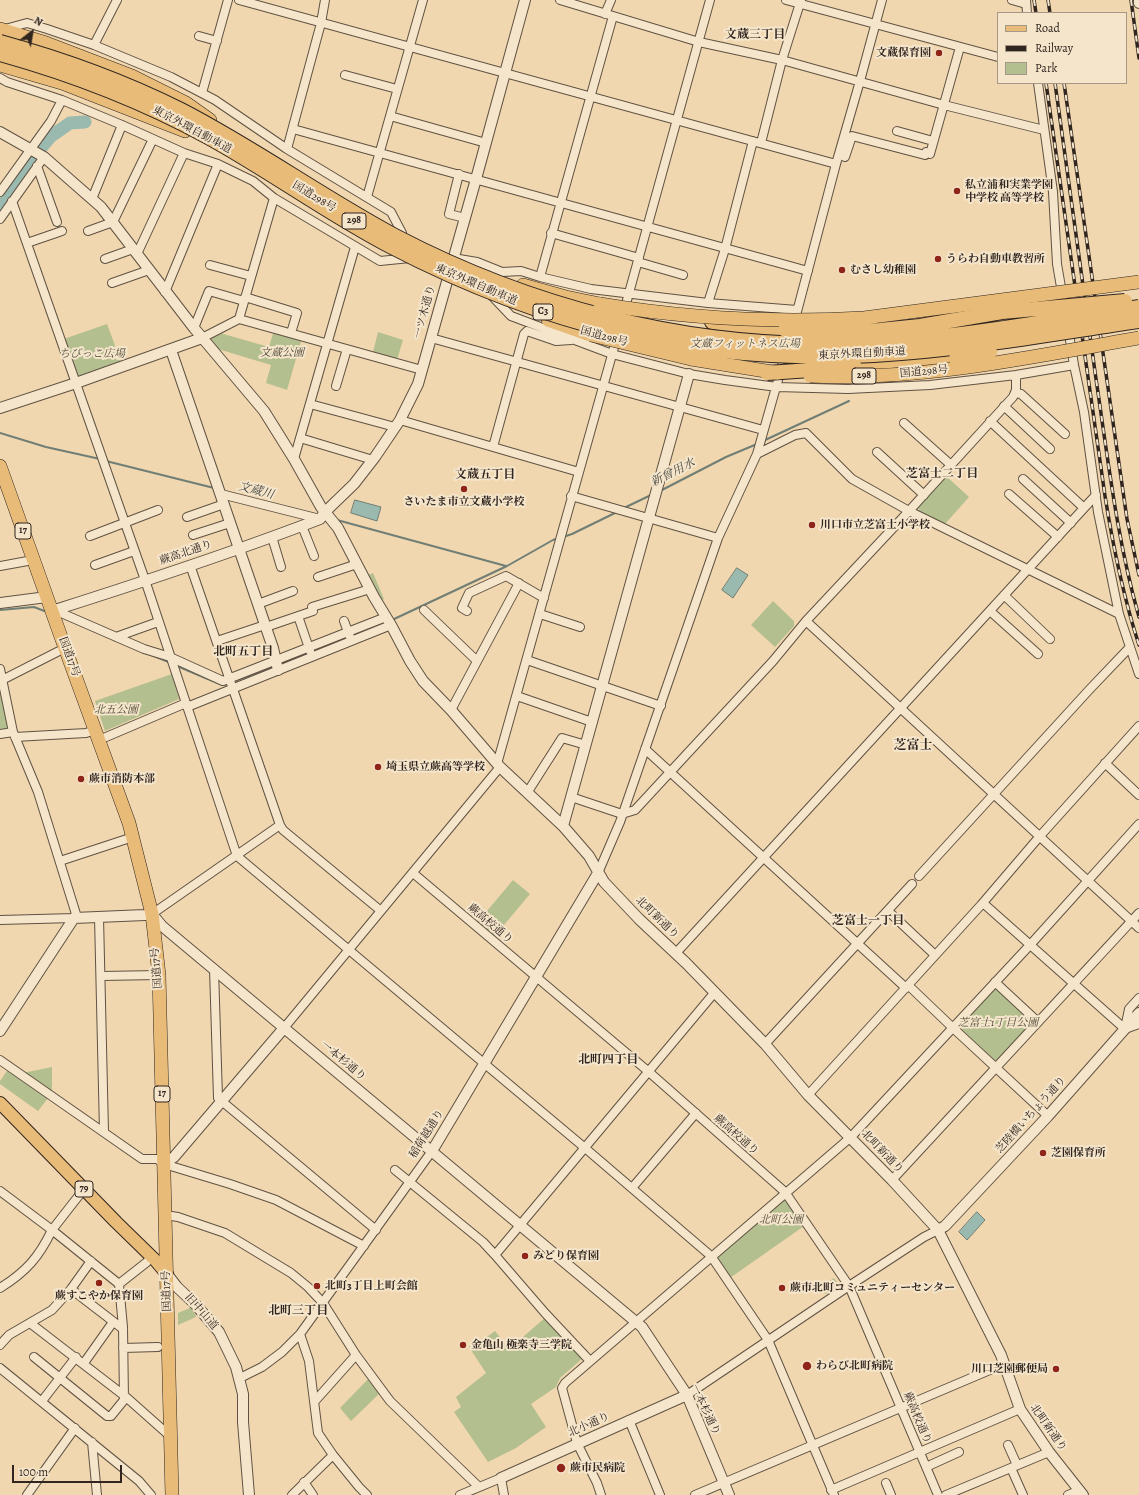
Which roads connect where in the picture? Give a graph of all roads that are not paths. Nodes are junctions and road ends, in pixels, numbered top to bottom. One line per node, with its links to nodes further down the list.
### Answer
1 (118, 0): 23 (street)
2 (228, 0): 21 (street)
3 (239, 0): 17 (street)
4 (325, 0): 17 (street)
5 (423, 0): 24 (street)
6 (524, 0): 30 (street, 一ツ木通り)
7 (560, 0): 16 (street)
8 (611, 0): 16 (street)
9 (710, 0): 22 (street)
10 (786, 0): 13 (street)
11 (882, 0): 18 (street)
12 (1012, 0): 14 (street)
13 (800, 2): 18 (street); 28 (street)
14 (1026, 2): 15 (street)
15 (1027, 12)
16 (609, 15): 22 (street); 38 (street)
17 (321, 23): 24 (street); 44 (street)
18 (875, 25): 25 (street); 33 (street)
19 (1, 34): 23 (street); 48 (highway); 102 (highway, 東京外環自動車道 / C3, bridge)
20 (199, 36): 21 (street)
21 (217, 41): 37 (street)
22 (699, 42): 28 (street); 42 (street)
23 (94, 45): 37 (street)
24 (410, 46): 30 (street); 36 (street)
25 (960, 47): 27 (street); 40 (street)
26 (0, 54): 107 (highway, 東京外環自動車道 / C3, bridge)
27 (997, 57)
28 (782, 60): 33 (street); 51 (street)
29 (0, 65): 48 (highway)
30 (505, 73): 38 (street); 52 (street, 一ツ木通り)
31 (345, 75): 36 (street)
32 (0, 78): 39 (street)
33 (860, 82): 40 (street); 60 (street)
34 (1038, 84): 45 (street)
35 (126, 89): 48 (highway, 国道298号 / 298)
36 (397, 89): 41 (street)
37 (202, 93): 53 (street)
38 (591, 96): 42 (street); 69 (street)
39 (62, 100): 43 (street); 54 (street)
40 (944, 105): 45 (street); 50 (street)
41 (390, 116): 52 (street); 56 (street)
42 (678, 120): 51 (street); 74 (street)
43 (122, 124): 49 (street); 67 (street)
44 (293, 129): 53 (street); 56 (street)
45 (1044, 130): 119 (street)
46 (897, 131): 50 (street)
47 (0, 132): 54 (street, 北町新通り)
48 (227, 138): 77 (highway, 国道298号 / 298); 83 (highway, 国道298号 / 298)
49 (153, 139): 55 (street); 73 (street)
50 (934, 141): 58 (street)
51 (757, 142): 60 (street); 81 (street)
52 (486, 144): 63 (street, 一ツ木通り)
53 (287, 149): 65 (street)
54 (30, 150): 57 (street, 北町新通り); 64 (street)
55 (184, 152): 59 (street); 82 (street)
56 (379, 152): 62 (street); 65 (street)
57 (44, 157): 61 (street); 67 (street, 北町新通り)
58 (845, 157)
59 (218, 164): 66 (street); 96 (street)
60 (836, 164): 89 (street)
61 (37, 166): 68 (street); 72 (street)
62 (459, 174): 63 (street); 70 (street)
63 (476, 179): 69 (street); 70 (street, 一ツ木通り)
64 (0, 192)
65 (367, 197): 77 (street)
66 (274, 198): 80 (street); 91 (street)
67 (92, 199): 73 (street, 北町新通り)
68 (12, 201): 71 (street); 79 (street)
69 (559, 203): 74 (street); 78 (street)
70 (465, 218): 84 (street, 一ツ木通り)
71 (0, 219)
72 (57, 222)
73 (113, 222): 75 (street); 82 (street, 北町新通り)
74 (648, 227): 81 (street); 86 (street)
75 (88, 230)
76 (62, 231): 79 (street)
77 (402, 233): 84 (highway, 国道298号 / 298)
78 (551, 234): 86 (street); 93 (street)
79 (27, 243): 124 (street)
80 (355, 247): 83 (street); 114 (street)
81 (725, 249): 89 (street); 101 (street)
82 (135, 252): 85 (street); 88 (street, 北町新通り)
83 (415, 258): 92 (highway, 国道298号 / 298)
84 (453, 258): 92 (street, 一ツ木通り); 93 (street); 104 (highway, 国道298号 / 298, bridge)
85 (105, 259)
86 (639, 260): 90 (street); 97 (street)
87 (210, 265): 91 (street)
88 (149, 270): 95 (street); 96 (street, 北町新通り)
89 (808, 271): 103 (street)
90 (684, 275)
91 (251, 276): 99 (street)
92 (448, 276): 98 (highway, 国道298号 / 298); 111 (street, 一ツ木通り)
93 (540, 277): 97 (street)
94 (1139, 282): 104 (highway, 国道298号 / 298, bridge)
95 (112, 283)
96 (166, 292): 108 (street, 北町新通り)
97 (629, 294): 101 (street); 117 (street)
98 (492, 296): 113 (street); 121 (highway, 国道298号 / 298, bridge)
99 (245, 299): 105 (street); 108 (street); 109 (street)
100 (1139, 300): 104 (highway, bridge)
101 (708, 303): 103 (street)
102 (1139, 307)
103 (797, 310): 127 (street)
104 (674, 315)
105 (239, 319): 109 (street); 110 (street)
106 (1139, 321): 107 (highway, 東京外環自動車道 / C3, bridge)
107 (1113, 325): 121 (highway, bridge)
108 (194, 328): 110 (street, 北町新通り)
109 (291, 333): 114 (street)
110 (202, 338): 116 (street); 143 (street, 北町新通り)
111 (431, 338): 118 (street); 120 (street, 一ツ木通り)
112 (1139, 338): 121 (highway, 国道298号 / 298, bridge)
113 (572, 340): 117 (street); 118 (street)
114 (328, 343): 115 (street); 129 (street)
115 (347, 349): 120 (street); 125 (street)
116 (171, 350): 124 (street); 149 (street)
117 (612, 354): 122 (street); 126 (street)
118 (516, 362): 126 (street); 139 (street)
119 (1074, 365): 123 (street); 152 (street)
120 (422, 370): 134 (street, 一ツ木通り)
121 (768, 373)
122 (689, 374): 127 (street); 131 (street)
123 (1016, 375): 127 (street); 128 (street)
124 (76, 383): 132 (street); 162 (street)
125 (336, 386)
126 (604, 386): 131 (street); 147 (street)
127 (777, 387): 136 (street)
128 (1015, 393): 130 (street); 137 (street)
129 (310, 404): 134 (street); 138 (street)
130 (1004, 406): 133 (street); 140 (street)
131 (680, 407): 136 (street); 159 (street)
132 (0, 408)
133 (990, 421): 145 (street); 154 (street)
134 (398, 424): 139 (street); 144 (street, 一ツ木通り)
135 (904, 424): 145 (street)
136 (762, 433): 141 (street)
137 (1064, 434)
138 (300, 438): 143 (street); 144 (street)
139 (493, 447): 147 (street)
140 (1050, 449)
141 (758, 451): 156 (street); 168 (street)
142 (877, 452): 151 (street)
143 (294, 459): 158 (street, 北町新通り)
144 (373, 460): 158 (street, 一ツ木通り)
145 (951, 465): 151 (street)
146 (0, 466): 172 (highway, 国道17号 / 17)
147 (579, 472): 153 (street)
148 (1023, 479): 161 (street)
149 (221, 494): 157 (street); 158 (street); 160 (street)
150 (1009, 494): 167 (street)
151 (924, 495): 156 (street)
152 (1096, 495): 154 (street); 193 (street)
153 (572, 496): 159 (street); 185 (street)
154 (1084, 508): 161 (street)
155 (158, 510): 162 (street)
156 (909, 511): 178 (street); 197 (street)
157 (187, 516)
158 (325, 517): 163 (street, 蕨高北通り); 173 (street, 北町新通り)
159 (648, 518): 168 (street); 217 (street)
160 (230, 522): 164 (street); 169 (street)
161 (1071, 522): 167 (street)
162 (124, 523): 165 (street); 170 (street)
163 (302, 526): 166 (street, 蕨高北通り); 171 (street)
164 (193, 535)
165 (90, 536)
166 (272, 537): 169 (street, 蕨高北通り); 177 (street)
167 (1058, 537): 178 (street)
168 (718, 538): 220 (street)
169 (239, 549): 175 (street, 蕨高北通り); 187 (street)
170 (134, 551): 174 (street); 180 (street)
171 (314, 556)
172 (33, 560): 176 (street); 188 (highway, 国道17号 / 17)
173 (357, 564): 179 (street); 182 (street, 北町新通り)
174 (95, 565)
175 (190, 565): 180 (street, 蕨高北通り); 204 (street)
176 (0, 566)
177 (281, 567)
178 (1028, 570): 184 (street); 193 (street)
179 (318, 577)
180 (145, 580): 188 (street, 蕨高北通り); 198 (street)
181 (519, 583): 185 (street); 191 (street); 211 (street)
182 (370, 589): 194 (street); 196 (street, 北町新通り)
183 (293, 591): 187 (street)
184 (1004, 595): 190 (street); 203 (street)
185 (544, 598): 192 (street)
186 (0, 603): 188 (street, 蕨高北通り)
187 (258, 604): 199 (street)
188 (51, 608): 202 (street); 206 (highway, 国道17号 / 17)
189 (424, 610): 211 (street)
190 (990, 611): 208 (street); 221 (street)
191 (467, 612)
192 (540, 614): 200 (street); 210 (street)
193 (1119, 614): 205 (street)
194 (298, 616): 199 (street); 207 (street)
195 (344, 621): 201 (street)
196 (389, 621): 201 (street); 222 (street, 北町新通り)
197 (806, 621): 221 (street); 232 (street)
198 (158, 622): 202 (street); 209 (street)
199 (266, 626): 204 (street); 212 (street)
200 (580, 627)
201 (349, 636): 207 (street)
202 (116, 637): 209 (street)
203 (1050, 639)
204 (217, 641): 216 (street)
205 (1130, 647): 214 (street); 234 (street)
206 (65, 648): 215 (street); 227 (highway, 国道17号 / 17)
207 (310, 652): 212 (street)
208 (1038, 654)
209 (171, 658): 216 (street); 219 (street)
210 (527, 660): 217 (street); 218 (street)
211 (477, 661): 222 (street)
212 (277, 665): 216 (street)
213 (0, 669): 215 (street)
214 (1139, 674)
215 (2, 680): 226 (street)
216 (231, 683): 219 (street); 239 (street)
217 (602, 685): 220 (street); 223 (street)
218 (517, 696): 223 (street); 231 (street)
219 (187, 705): 227 (street); 243 (street)
220 (660, 706): 229 (street)
221 (900, 708): 234 (street); 244 (street)
222 (451, 710): 231 (street, 北町新通り)
223 (592, 722): 228 (street)
224 (1139, 726): 230 (street)
225 (0, 734): 226 (street)
226 (14, 734): 227 (street); 245 (street)
227 (97, 735): 242 (highway, 国道17号 / 17)
228 (586, 745): 233 (street); 236 (street)
229 (645, 749): 232 (street); 237 (street)
230 (1105, 763): 235 (street); 241 (street)
231 (499, 766): 233 (street, 北町新通り); 246 (street)
232 (670, 772): 237 (street); 244 (street)
233 (527, 793): 240 (street, 北町新通り)
234 (994, 794): 241 (street); 248 (street)
235 (1139, 794)
236 (571, 797): 237 (street); 240 (street)
237 (622, 814): 247 (street)
238 (1139, 824): 249 (street)
239 (280, 825): 243 (street); 252 (street)
240 (563, 826): 247 (street, 北町新通り)
241 (1040, 836): 249 (street); 251 (street)
242 (133, 837): 245 (street); 255 (highway, 国道17号 / 17)
243 (237, 856): 255 (street); 263 (street)
244 (764, 858): 261 (street); 264 (street)
245 (60, 861): 256 (street)
246 (413, 873): 252 (street); 269 (street, 蕨高校通り)
247 (598, 873): 264 (street, 北町新通り); 269 (street, 稲荷越通り)
248 (919, 876)
249 (1088, 880): 259 (street); 262 (street)
250 (912, 884): 253 (street)
251 (983, 903): 262 (street); 265 (street)
252 (381, 911): 263 (street)
253 (888, 911): 261 (street); 265 (street)
254 (1139, 913): 259 (street)
255 (152, 914): 257 (street); 266 (street, 一本杉通り); 268 (highway, 国道17号 / 17)
256 (75, 916): 257 (street); 258 (street); 280 (street)
257 (99, 918): 267 (street)
258 (0, 920)
259 (1132, 921): 260 (street); 271 (street)
260 (1139, 928)
261 (858, 944): 272 (street); 281 (street)
262 (1030, 944): 270 (street); 271 (street)
263 (349, 949): 277 (street); 283 (street)
264 (676, 953): 273 (street, 北町新通り)
265 (935, 955): 272 (street)
266 (214, 969): 277 (street, 一本杉通り); 287 (street)
267 (100, 976): 268 (street); 291 (street)
268 (159, 976): 295 (highway, 国道17号 / 17)
269 (536, 977): 283 (street, 稲荷越通り); 285 (street, 蕨高校通り)
270 (995, 982): 276 (street); 278 (street)
271 (1074, 983): 276 (street); 279 (street)
272 (907, 986): 278 (street); 286 (street)
273 (715, 992): 281 (street, 北町新通り); 285 (street)
274 (1139, 998): 279 (street)
275 (1138, 1018): 279 (street, 芝陸橋いちょう通り)
276 (1038, 1022): 284 (street)
277 (284, 1028): 287 (street); 294 (street, 一本杉通り)
278 (952, 1028): 284 (street); 292 (street)
279 (1125, 1029): 290 (street, 芝陸橋いちょう通り)
280 (0, 1031)
281 (765, 1044): 286 (street, 北町新通り)
282 (0, 1060): 291 (street)
283 (484, 1063): 293 (street); 294 (street, 稲荷越通り)
284 (996, 1068): 290 (street); 297 (street)
285 (648, 1072): 289 (street, 蕨高校通り); 293 (street)
286 (808, 1095): 292 (street, 北町新通り)
287 (222, 1101): 295 (street); 306 (street)
288 (0, 1103): 300 (main road, 旧中山道 / 79)
289 (696, 1113): 299 (street); 302 (street, 蕨高校通り)
290 (1048, 1116): 307 (street, 芝陸橋いちょう通り)
291 (104, 1132): 295 (street)
292 (851, 1137): 297 (street, 北町新通り); 302 (street)
293 (585, 1148): 299 (street); 304 (street)
294 (432, 1151): 298 (street, 稲荷越通り); 304 (street, 一本杉通り)
295 (164, 1164): 303 (highway, 国道17号 / 17); 308 (street)
296 (395, 1170): 298 (street)
297 (892, 1180): 307 (street, 北町新通り)
298 (410, 1182): 306 (street, 稲荷越通り); 309 (street)
299 (632, 1188): 311 (street)
300 (84, 1189): 305 (street); 310 (main road, 旧中山道 / 79)
301 (0, 1191): 305 (street)
302 (785, 1192): 311 (street); 315 (street, 蕨高校通り)
303 (165, 1215): 313 (highway, 国道17号 / 17); 318 (street)
304 (521, 1225): 309 (street); 320 (street, 一本杉通り)
305 (52, 1230): 312 (street); 316 (street)
306 (376, 1230): 308 (street, 稲荷越通り)
307 (938, 1230): 315 (street); 333 (street, 北町新通り)
308 (364, 1246): 318 (street, 稲荷越通り)
309 (495, 1255): 331 (street)
310 (152, 1256): 313 (main road, 旧中山道 / 79); 314 (street)
311 (711, 1256): 320 (street); 324 (street)
312 (91, 1261): 314 (street); 317 (street)
313 (167, 1274): 336 (street, 旧中山道); 345 (highway, 国道17号 / 17)
314 (118, 1284): 322 (street)
315 (849, 1286): 324 (street); 341 (street, 蕨高校通り)
316 (0, 1288)
317 (71, 1289): 319 (street); 321 (street)
318 (323, 1303): 323 (street, 稲荷越通り); 328 (street)
319 (113, 1322): 322 (street); 332 (street)
320 (636, 1322): 331 (street); 338 (street, 一本杉通り)
321 (30, 1323): 325 (street); 330 (street)
322 (123, 1329): 327 (street)
323 (300, 1334): 336 (street, 稲荷越通り); 340 (street)
324 (768, 1340): 338 (street); 348 (street)
325 (0, 1345)
326 (158, 1347): 327 (street)
327 (123, 1348): 337 (street)
328 (356, 1355): 340 (street); 360 (street)
329 (34, 1357): 335 (street)
330 (76, 1358): 332 (street); 335 (street)
331 (590, 1361): 347 (street)
332 (84, 1363): 337 (street)
333 (1004, 1364): 341 (street); 342 (street, 北町新通り)
334 (0, 1368): 339 (street)
335 (60, 1378): 337 (street); 339 (street)
336 (240, 1378): 367 (street, 旧中山道)
337 (124, 1394): 345 (street)
338 (687, 1395): 343 (street, 北小通り); 358 (street, 一本杉通り)
339 (42, 1401): 344 (street)
340 (315, 1402): 353 (street)
341 (901, 1408): 348 (street); 350 (street, 蕨高校通り)
342 (1020, 1409): 350 (street); 352 (street, 北町新通り)
343 (629, 1420): 347 (street, 北小通り); 374 (street)
344 (75, 1428): 346 (street); 363 (street)
345 (171, 1437): 366 (highway, 国道17号 / 17)
346 (92, 1442): 364 (street); 365 (street)
347 (577, 1443): 356 (street, 北小通り); 373 (street)
348 (813, 1445): 358 (street); 361 (street)
349 (1008, 1445): 354 (street)
350 (920, 1452): 355 (street, 蕨高校通り); 361 (street)
351 (959, 1452): 355 (street)
352 (1049, 1452): 354 (street); 362 (street, 北町新通り)
353 (333, 1455): 357 (street); 370 (street)
354 (1014, 1466): 379 (street); 380 (street)
355 (926, 1467): 378 (street, 蕨高校通り)
356 (501, 1478): 360 (street); 372 (street)
357 (304, 1482): 368 (street); 369 (street)
358 (724, 1483): 375 (street); 376 (street, 一本杉通り)
359 (886, 1483): 377 (street)
360 (479, 1487): 371 (street)
361 (832, 1492)
362 (1082, 1493): 381 (street)
363 (27, 1495)
364 (97, 1495)
365 (151, 1495)
366 (172, 1495)
367 (249, 1495)
368 (292, 1495)
369 (313, 1495)
370 (367, 1495)
371 (460, 1495)
372 (504, 1495)
373 (601, 1495)
374 (660, 1495)
375 (695, 1495)
376 (729, 1495)
377 (891, 1495)
378 (938, 1495)
379 (946, 1495)
380 (1023, 1495)
381 (1068, 1495)

